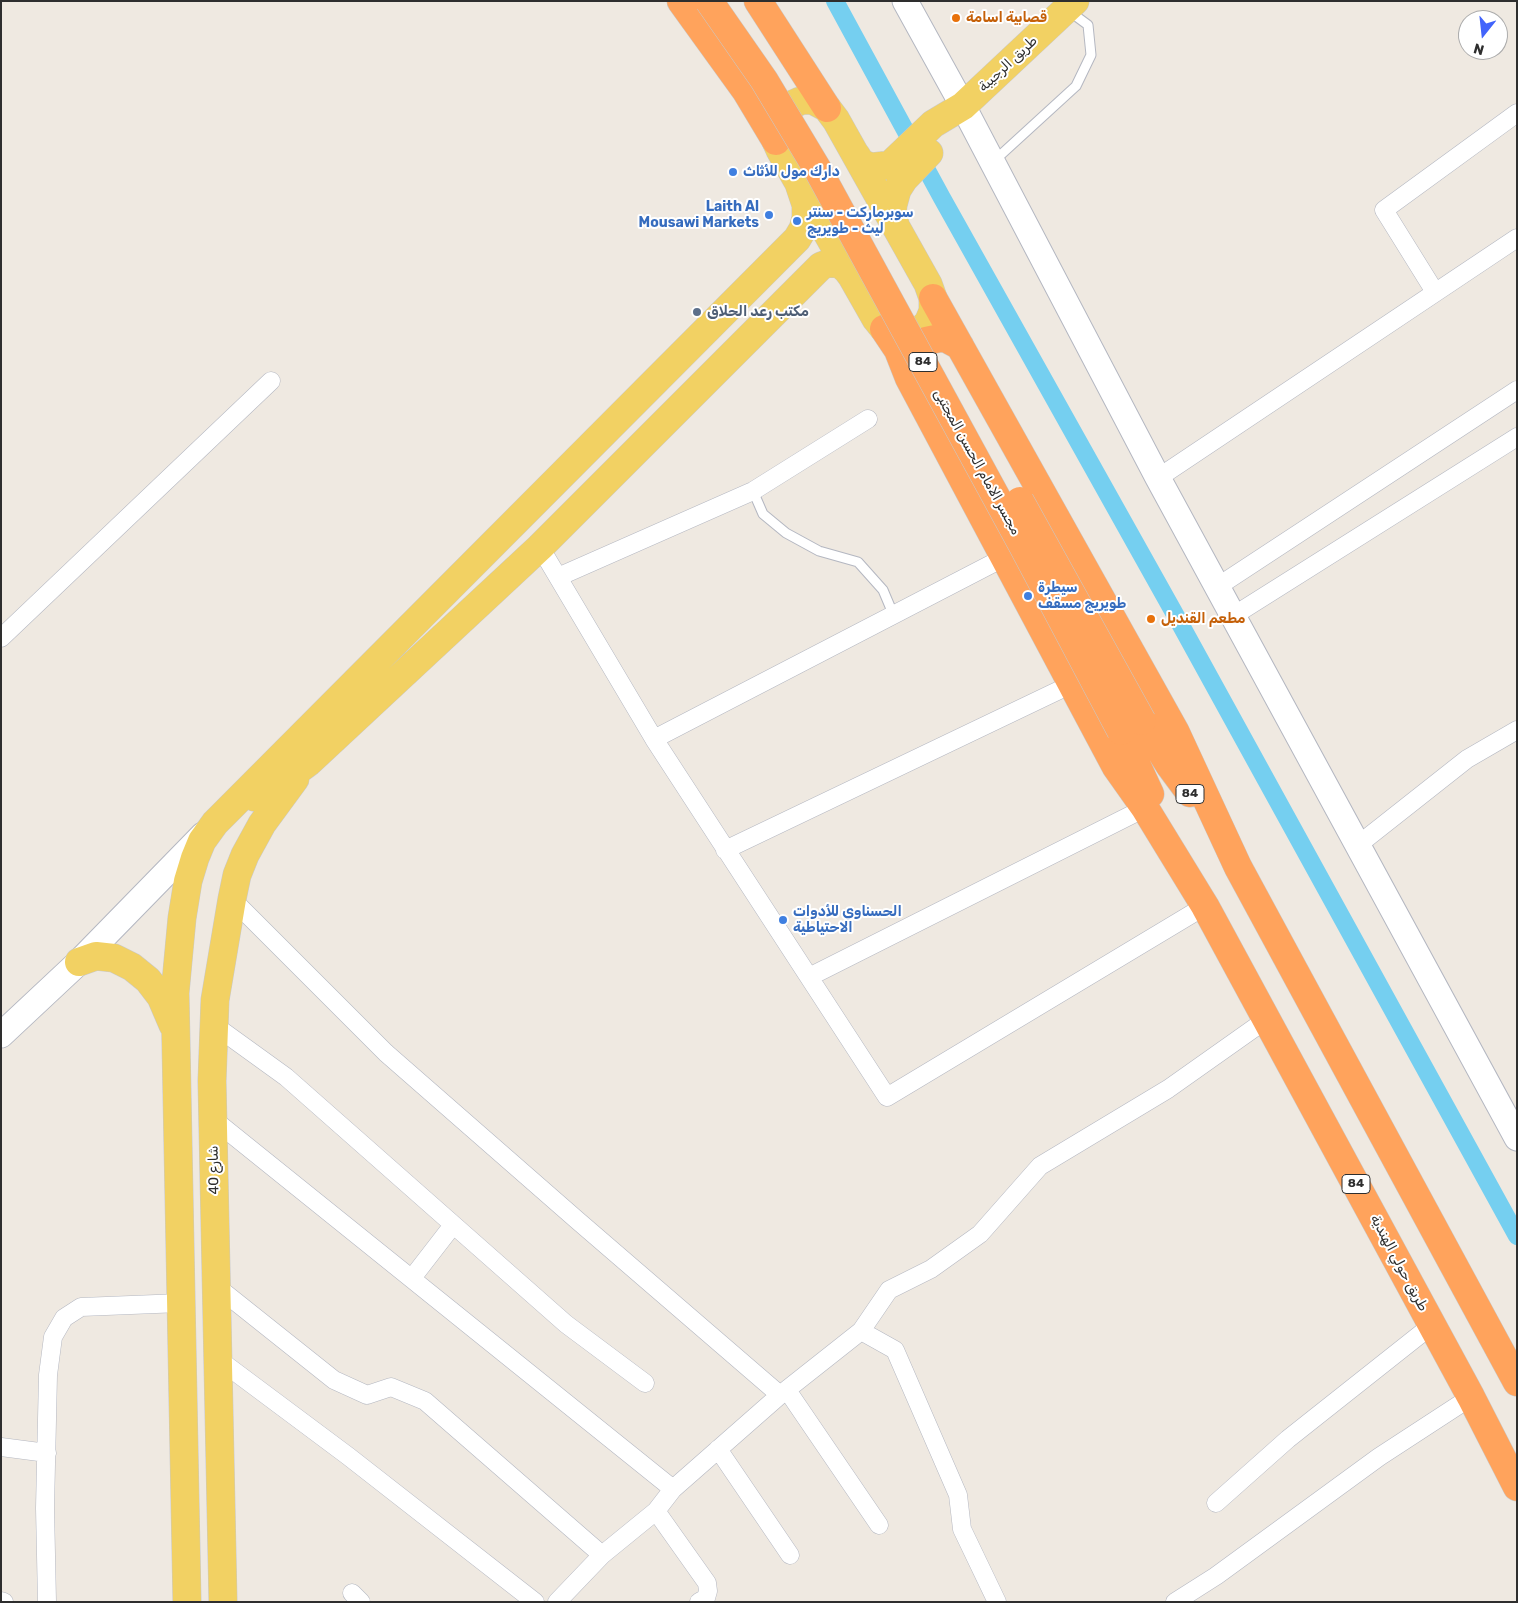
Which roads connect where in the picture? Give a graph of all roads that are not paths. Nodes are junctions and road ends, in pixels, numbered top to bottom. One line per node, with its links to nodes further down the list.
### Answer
1 (681, 1): 8 (highway)
2 (708, 1): 39 (highway, مجسر الامام الحسن المجتبى / 84, bridge)
3 (730, 1): 39 (highway, مجسر الامام الحسن المجتبى / 84, bridge)
4 (758, 1): 7 (highway)
5 (905, 1): 9 (main road)
6 (1071, 5): 9 (main road, طريق الرجيبة); 14 (lane)
7 (800, 65): 8 (highway); 10 (highway)
8 (748, 94): 12 (highway)
9 (963, 106): 14 (main road); 15 (main road, طريق الرجيبة)
10 (827, 108): 12 (main road); 13 (main road)
11 (1517, 113): 20 (street)
12 (776, 141): 16 (main road)
13 (856, 155): 15 (main road); 17 (main road)
14 (992, 162): 29 (main road)
15 (897, 172): 17 (main road)
16 (799, 184): 19 (main road); 44 (main road)
17 (896, 227): 21 (main road)
18 (1517, 238): 20 (street)
19 (853, 278): 22 (main road); 31 (main road)
20 (1435, 292): 29 (street)
21 (933, 298): 22 (main road); 23 (highway)
22 (884, 329): 24 (highway)
23 (960, 346): 24 (highway); 47 (highway)
24 (909, 378): 32 (highway)
25 (271, 381): 37 (street)
26 (1517, 390): 34 (street)
27 (868, 419): 30 (street)
28 (1517, 437): 36 (street)
29 (1158, 478): 34 (main road)
30 (753, 491): 33 (street); 35 (lane)
31 (540, 547): 33 (street); 42 (main road)
32 (1005, 558): 35 (street); 38 (highway)
33 (558, 577): 41 (street)
34 (1217, 587): 36 (main road)
35 (894, 616): 41 (street)
36 (1233, 616): 45 (main road)
37 (1, 638)
38 (1072, 684): 43 (highway); 46 (street)
39 (1131, 726): 47 (highway, مجسر الامام الحسن المجتبى / 84); 48 (highway, مجسر الامام الحسن المجتبى / 84)
40 (1517, 730): 45 (street)
41 (654, 739): 46 (street)
42 (309, 762): 44 (main road); 49 (main road, شارع 40)
43 (1144, 808): 48 (highway); 51 (street)
44 (215, 823): 50 (main road); 54 (main road)
45 (1358, 845): 57 (main road)
46 (725, 850): 51 (street)
47 (1238, 867): 65 (highway, 84)
48 (1199, 895): 51 (street); 52 (highway, طريق حولي الهندية / 84)
49 (232, 899): 53 (main road, شارع 40); 67 (street)
50 (79, 962): 54 (main road); 55 (main road)
51 (809, 977)
52 (1266, 1019): 62 (highway, طريق حولي الهندية / 84); 63 (street)
53 (214, 1026): 56 (main road, شارع 40); 58 (street)
54 (175, 1032): 61 (main road)
55 (1, 1036)
56 (213, 1119): 59 (street); 60 (main road, شارع 40)
57 (1517, 1138)
58 (453, 1225): 59 (street); 66 (street)
59 (412, 1278): 73 (street)
60 (216, 1286): 64 (main road, شارع 40); 77 (street)
61 (181, 1303): 71 (street); 80 (main road)
62 (1432, 1325): 68 (highway, طريق حولي الهندية / 84); 74 (street)
63 (861, 1331): 67 (street); 85 (street)
64 (218, 1359): 81 (main road, شارع 40); 82 (street)
65 (1517, 1382)
66 (645, 1383)
67 (783, 1392): 70 (street); 76 (street)
68 (1471, 1397): 72 (highway, طريق حولي الهندية / 84); 86 (street)
69 (1, 1447): 71 (street)
70 (718, 1449): 73 (street); 78 (street)
71 (47, 1453): 79 (street)
72 (1517, 1487)
73 (673, 1489): 75 (street)
74 (1216, 1503)
75 (656, 1511): 77 (street); 84 (street)
76 (879, 1525)
77 (602, 1555): 83 (street)
78 (790, 1555)
79 (47, 1602)
80 (187, 1602)
81 (223, 1602)
82 (535, 1602)
83 (557, 1602)
84 (699, 1602)
85 (997, 1602)
86 (1176, 1602)

